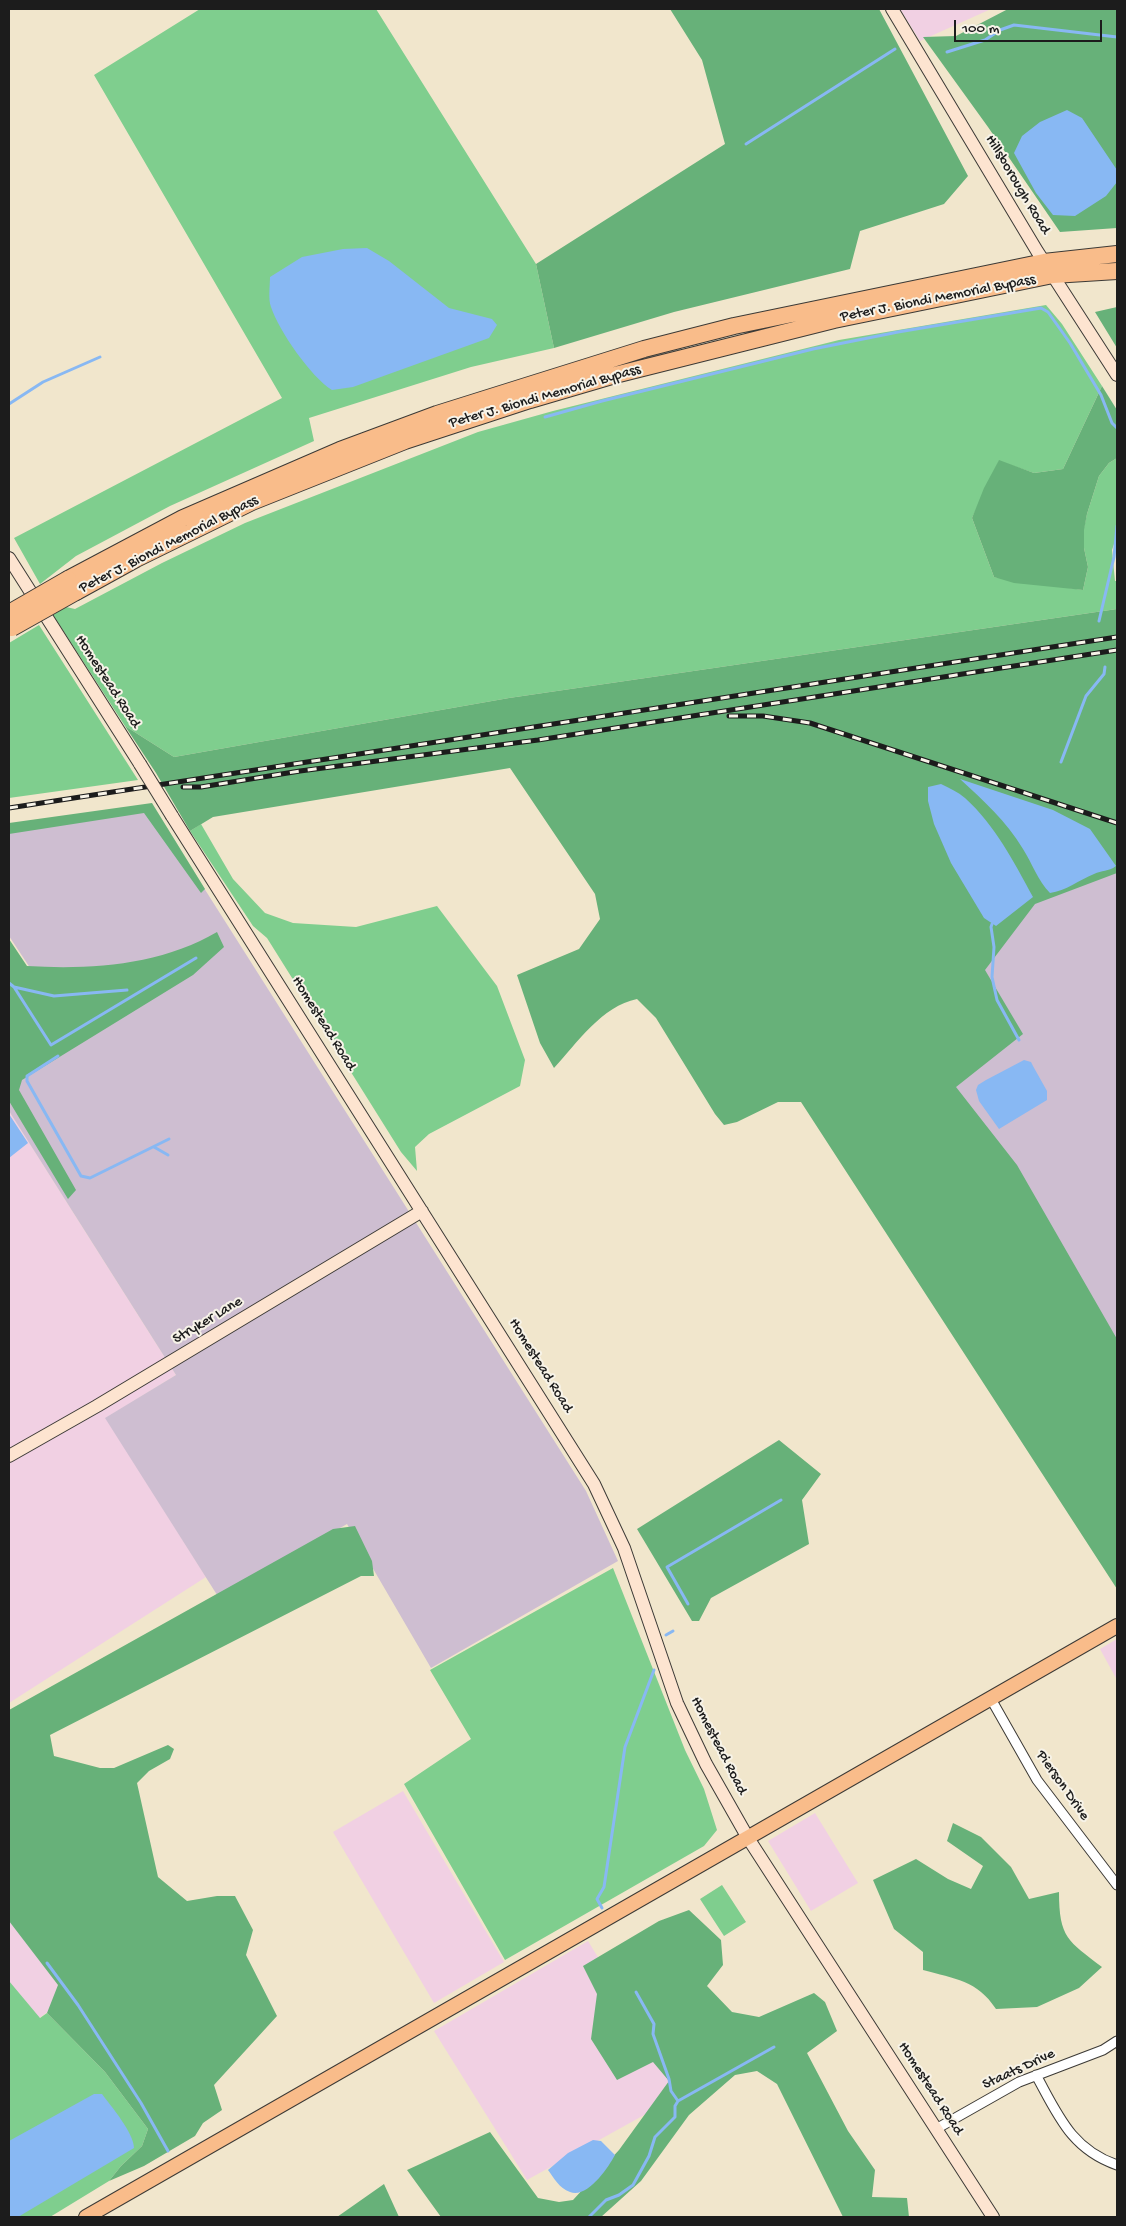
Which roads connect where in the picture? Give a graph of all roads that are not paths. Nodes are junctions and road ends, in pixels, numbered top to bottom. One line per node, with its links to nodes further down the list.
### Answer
1 (892, 9): 3 (street, Hillsborough Road)
2 (1117, 254): 3 (highway, Peter J. Biondi Memorial Bypass)
3 (1044, 262): 5 (street, Hillsborough Road); 8 (highway, Peter J. Biondi Memorial Bypass)
4 (1117, 271): 5 (highway, Peter J. Biondi Memorial Bypass)
5 (1053, 275): 6 (street, Hillsborough Road); 8 (highway, Peter J. Biondi Memorial Bypass)
6 (1117, 374)
7 (9, 558): 10 (street, Homestead Road, bridge)
8 (72, 585): 9 (highway, Peter J. Biondi Memorial Bypass, bridge)
9 (10, 624)
10 (422, 1211): 11 (street, Stryker Lane); 14 (street, Homestead Road)
11 (9, 1456)
12 (1117, 1626): 13 (main road)
13 (991, 1699): 14 (main road); 15 (street, Pierson Drive)
14 (748, 1838): 18 (street, Homestead Road); 20 (main road)
15 (1117, 1885)
16 (1117, 2041): 17 (street, Staats Drive)
17 (1036, 2075): 18 (street, Staats Drive); 19 (street)
18 (936, 2129): 21 (street, Homestead Road)
19 (1117, 2165)
20 (86, 2217)
21 (993, 2217)

